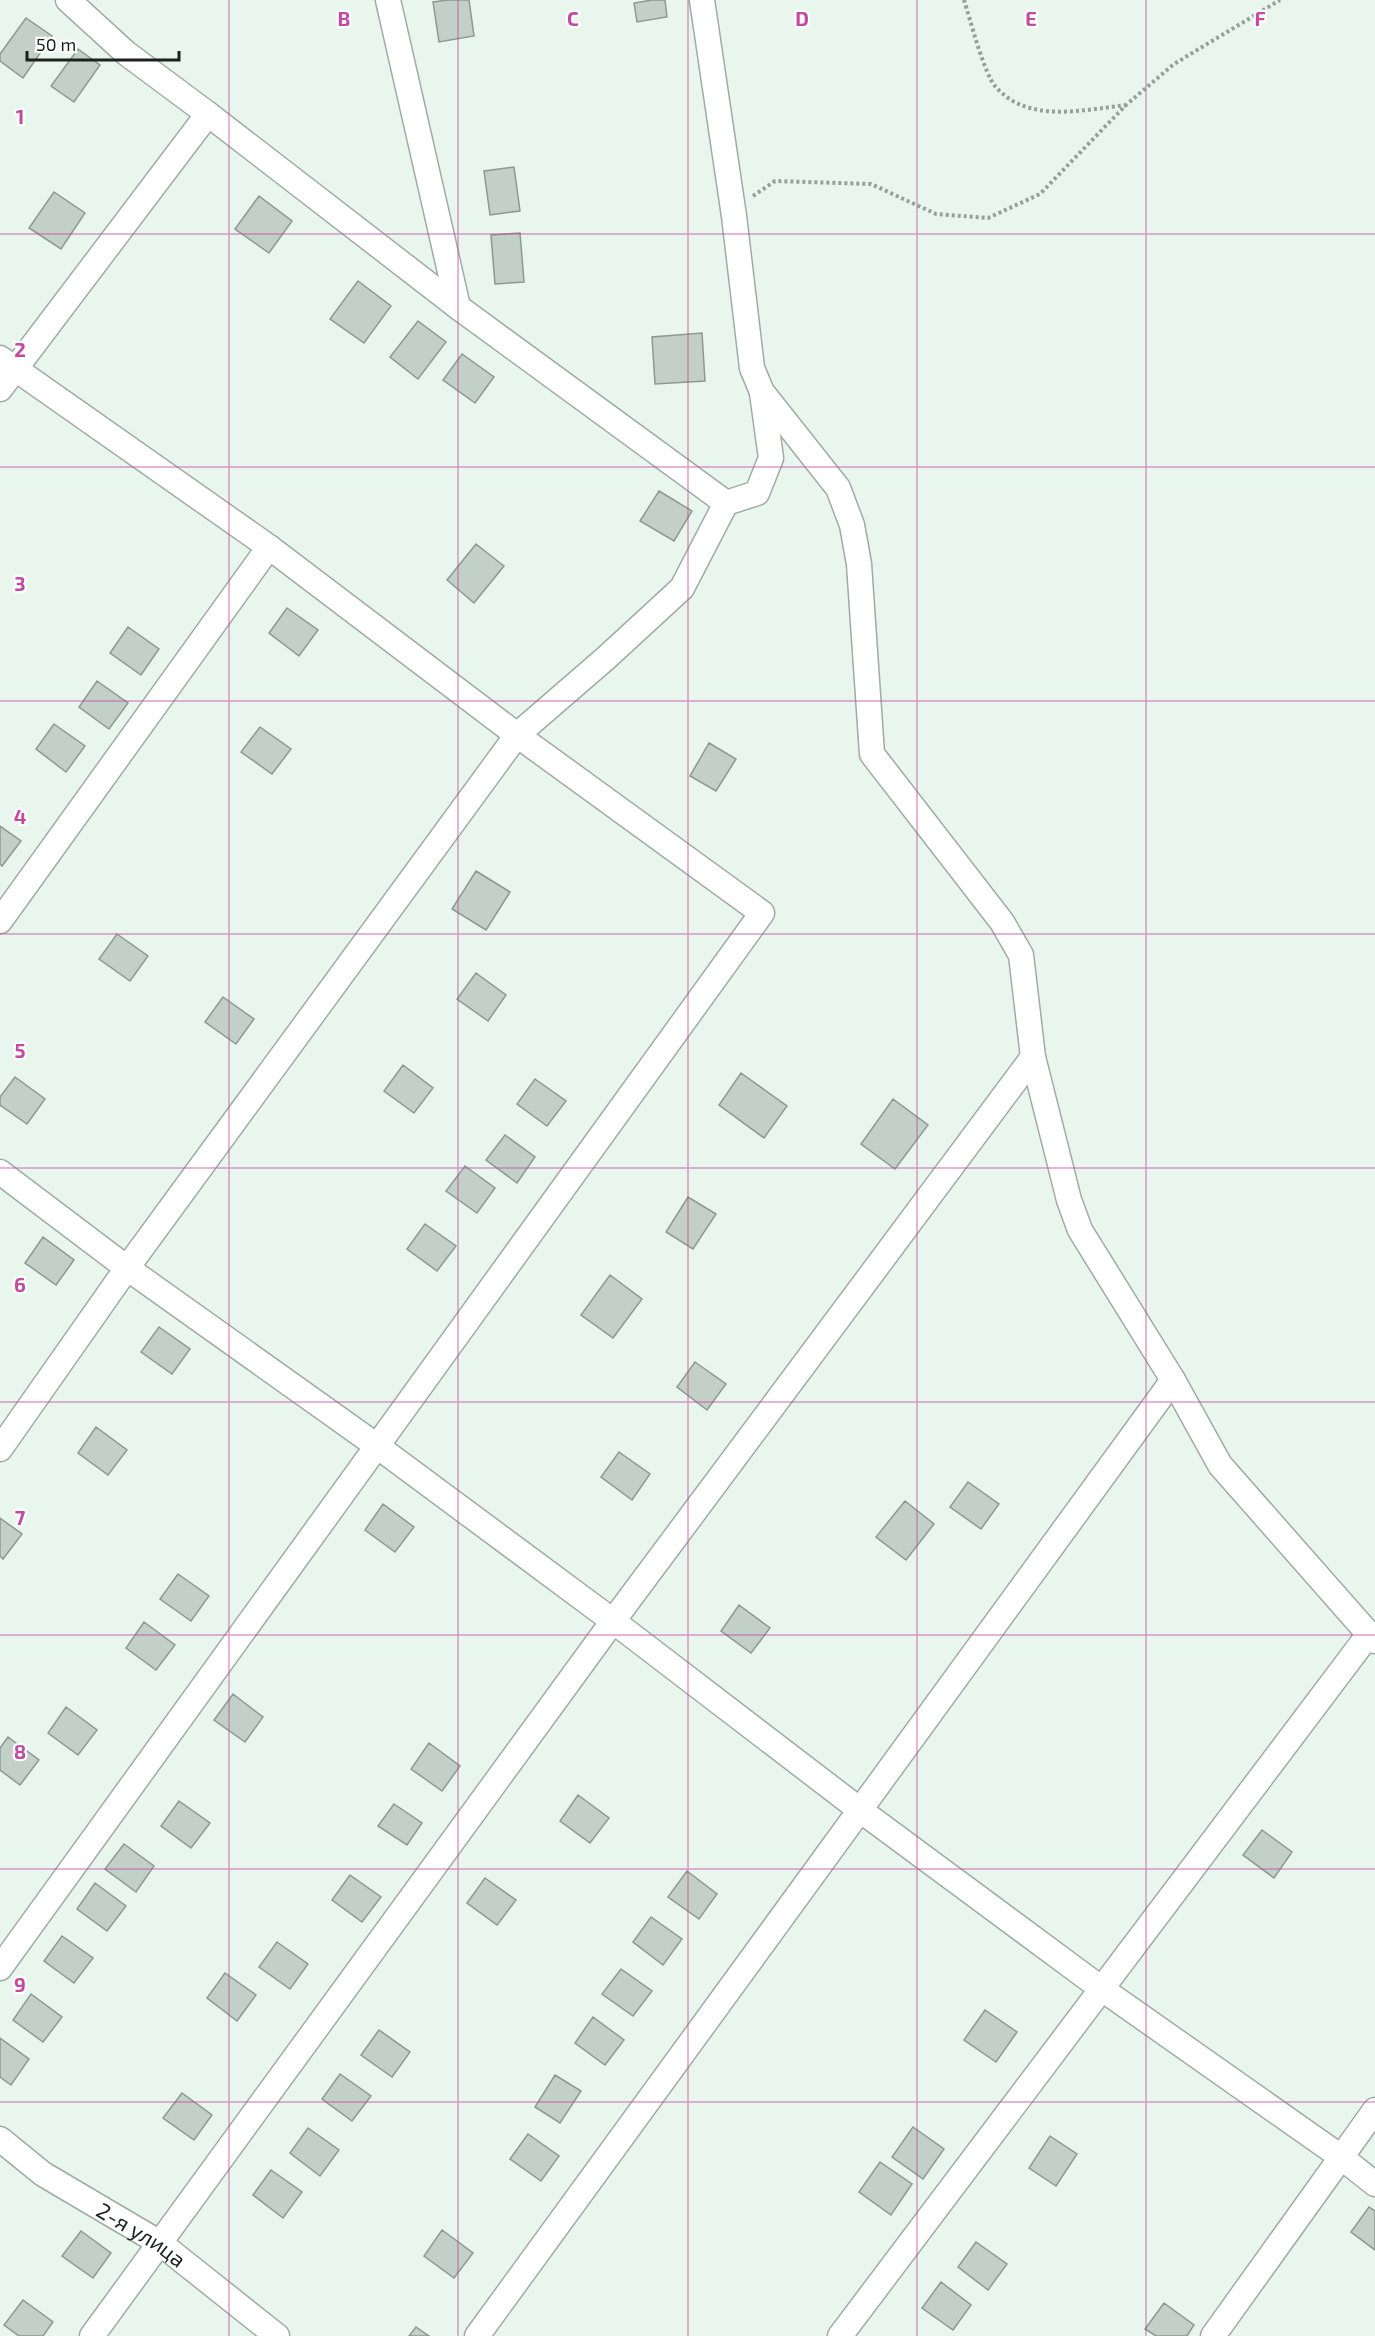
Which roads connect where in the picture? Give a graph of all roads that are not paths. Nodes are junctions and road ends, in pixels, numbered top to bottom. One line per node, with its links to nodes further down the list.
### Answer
1 (68, 0): 4 (street)
2 (388, 0): 5 (street)
3 (702, 0): 8 (street)
4 (208, 114): 5 (street); 6 (street)
5 (458, 307): 9 (street)
6 (8, 363): 7 (street); 10 (street)
7 (0, 389)
8 (762, 392): 9 (street); 13 (street)
9 (726, 503): 11 (street)
10 (269, 547): 11 (street); 12 (street)
11 (517, 735): 15 (street); 17 (street)
12 (0, 921)
13 (1033, 1056): 16 (street); 19 (street)
14 (0, 1172): 15 (street)
15 (128, 1268): 17 (street); 18 (street)
16 (1173, 1380): 20 (street); 21 (street)
17 (377, 1446): 19 (street); 22 (street)
18 (0, 1449)
19 (613, 1621): 21 (street); 28 (street)
20 (1372, 1637): 23 (street)
21 (860, 1810): 23 (street); 31 (street)
22 (0, 1968)
23 (1101, 1989): 26 (street); 32 (street)
24 (1375, 2110): 26 (street)
25 (0, 2139): 28 (street, 2-я улица)
26 (1341, 2157): 27 (street); 33 (street)
27 (1375, 2184)
28 (160, 2243): 29 (street); 30 (street, 2-я улица)
29 (92, 2336)
30 (277, 2336)
31 (477, 2336)
32 (840, 2336)
33 (1213, 2336)

